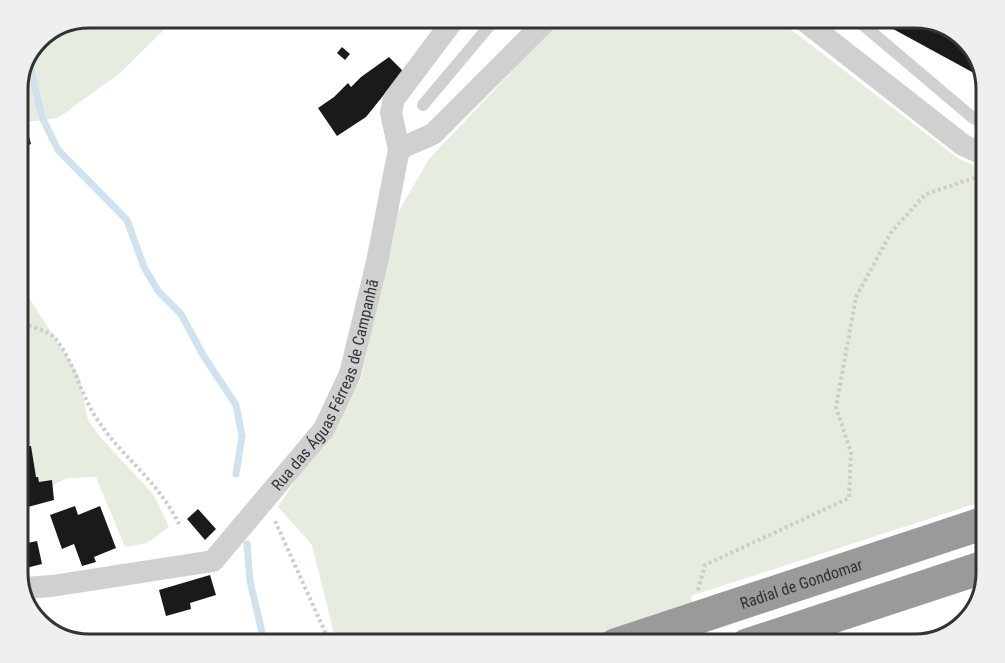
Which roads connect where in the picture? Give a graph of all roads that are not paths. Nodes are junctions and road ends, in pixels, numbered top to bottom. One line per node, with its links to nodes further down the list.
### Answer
1 (447, 28): 8 (street, Rua das Águas Férreas de Campanhã)
2 (488, 28): 6 (lane)
3 (539, 28): 8 (street)
4 (814, 28): 9 (street)
5 (867, 28): 7 (lane)
6 (423, 105)
7 (976, 119)
8 (399, 149): 12 (street, Rua das Águas Férreas de Campanhã)
9 (976, 151)
10 (976, 526): 13 (highway, Radial de Gondomar)
11 (976, 570): 14 (highway)
12 (30, 588)
13 (648, 634)
14 (780, 634)

